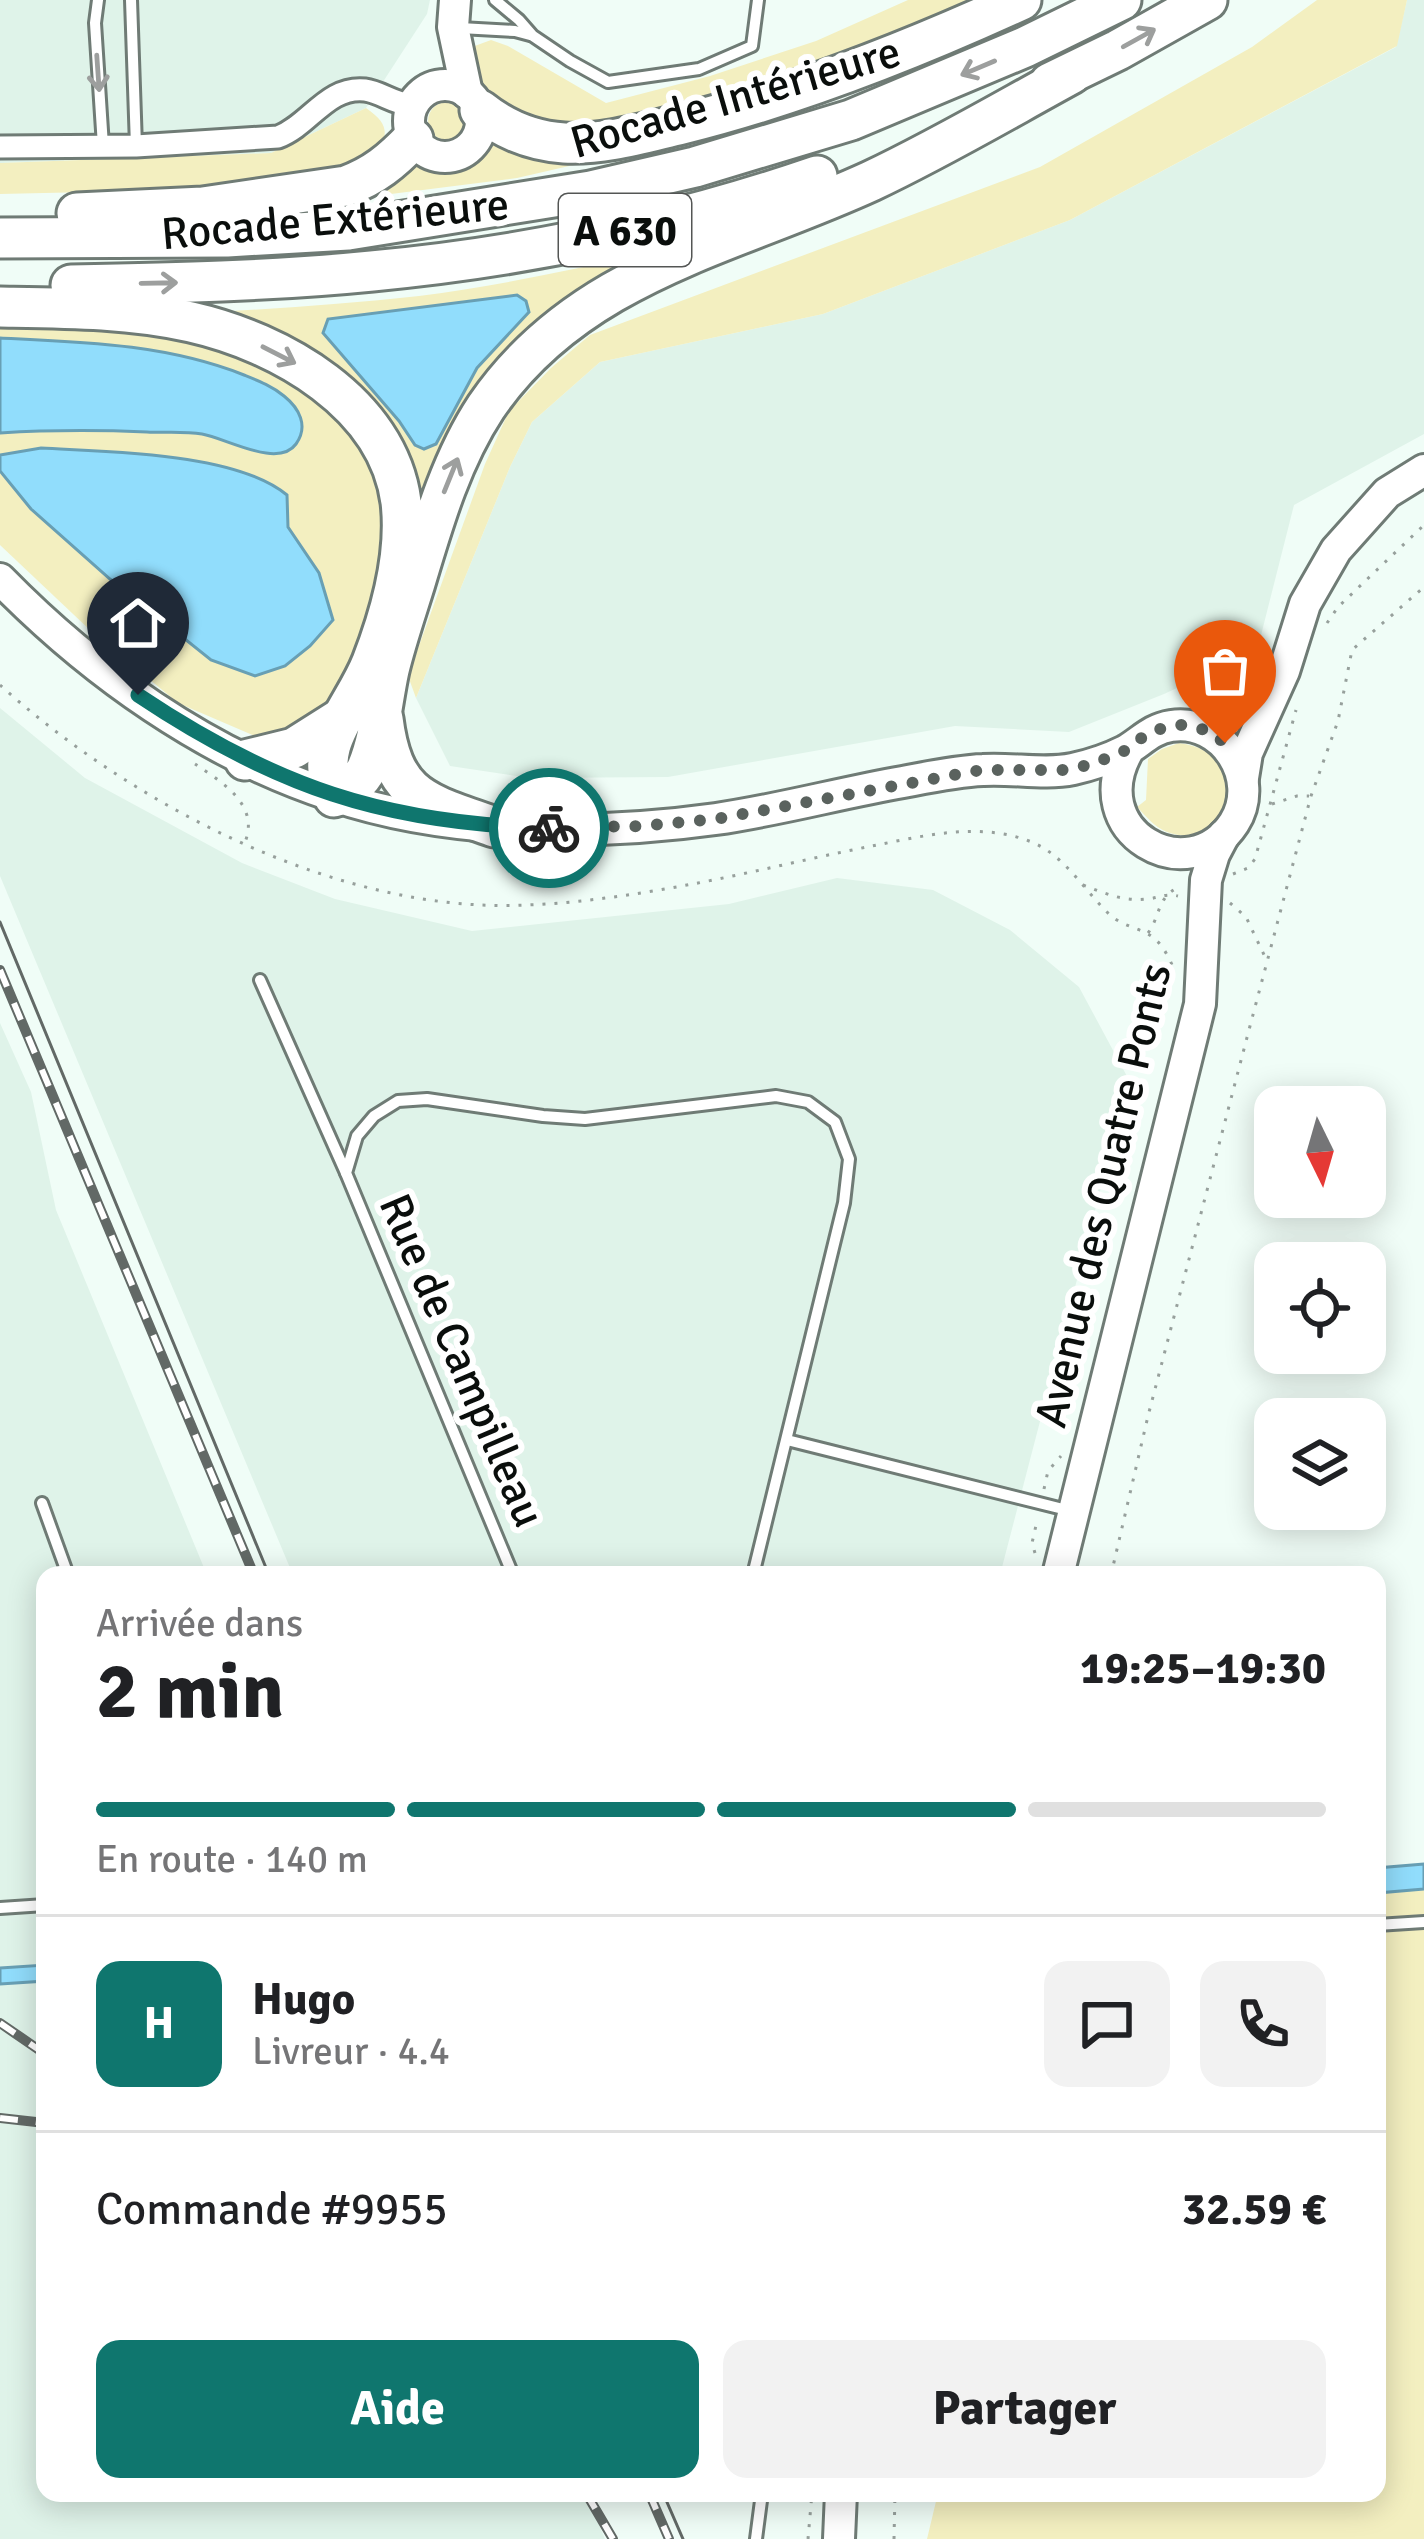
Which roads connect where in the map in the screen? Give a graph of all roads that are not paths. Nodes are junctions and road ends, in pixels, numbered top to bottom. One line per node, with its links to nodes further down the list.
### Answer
1 (98, 0): 13 (lane, one-way to 13)
2 (130, 0): 14 (lane)
3 (495, 0): 9 (lane)
4 (758, 0): 9 (lane)
5 (1021, 0): 11 (highway)
6 (1121, 0): 17 (highway, Rocade Intérieure / A 630, one-way to 17)
7 (1207, 0): 10 (highway, Rocade Extérieure / A 630, one-way to 7)
8 (454, 14): 9 (lane); 11 (main road); 12 (main road)
9 (533, 36)
10 (1071, 74): 18 (highway, Rocade Extérieure / A 630, one-way to 10); 23 (highway, one-way to 10)
11 (474, 102): 12 (main road); 12 (main road)
12 (419, 110): 14 (street); 16 (highway)
13 (103, 146): 14 (street); 15 (street)
14 (136, 146)
15 (0, 147)
16 (0, 218)
17 (0, 238)
18 (0, 285)
19 (0, 307): 23 (highway, one-way to 23)
20 (1424, 470): 22 (main road)
21 (0, 580): 26 (main road)
22 (1286, 700): 24 (main road); 28 (main road)
23 (362, 712): 26 (highway); 29 (highway); 31 (highway)
24 (1189, 725): 25 (main road); 28 (main road)
25 (1129, 749): 27 (main road); 30 (main road)
26 (245, 760): 29 (main road)
27 (1066, 770): 30 (main road); 31 (main road)
28 (1243, 778): 32 (main road)
29 (334, 797): 31 (main road)
30 (1121, 817): 33 (main road)
31 (494, 827)
32 (1224, 835): 33 (main road); 34 (main road, Avenue des Quatre Ponts)
33 (1142, 841): 34 (main road)
34 (1197, 883): 39 (main road, Avenue des Quatre Ponts)
35 (260, 980): 36 (lane, Rue de Campilleau)
36 (346, 1173): 37 (lane, Rue de Campilleau); 41 (lane, Rue de Campilleau)
37 (787, 1441): 39 (lane); 42 (lane, Rue de Campilleau)
38 (42, 1503): 40 (lane)
39 (1074, 1512): 43 (main road, Avenue des Quatre Ponts)
40 (65, 1566)
41 (509, 1566)
42 (755, 1566)
43 (1060, 1566)
44 (36, 1906): 45 (lane)
45 (0, 1908)
46 (1424, 1922): 47 (lane)
47 (1386, 1924)
48 (760, 2502): 50 (lane)
49 (841, 2502): 51 (main road)
50 (756, 2539)
51 (839, 2539)

